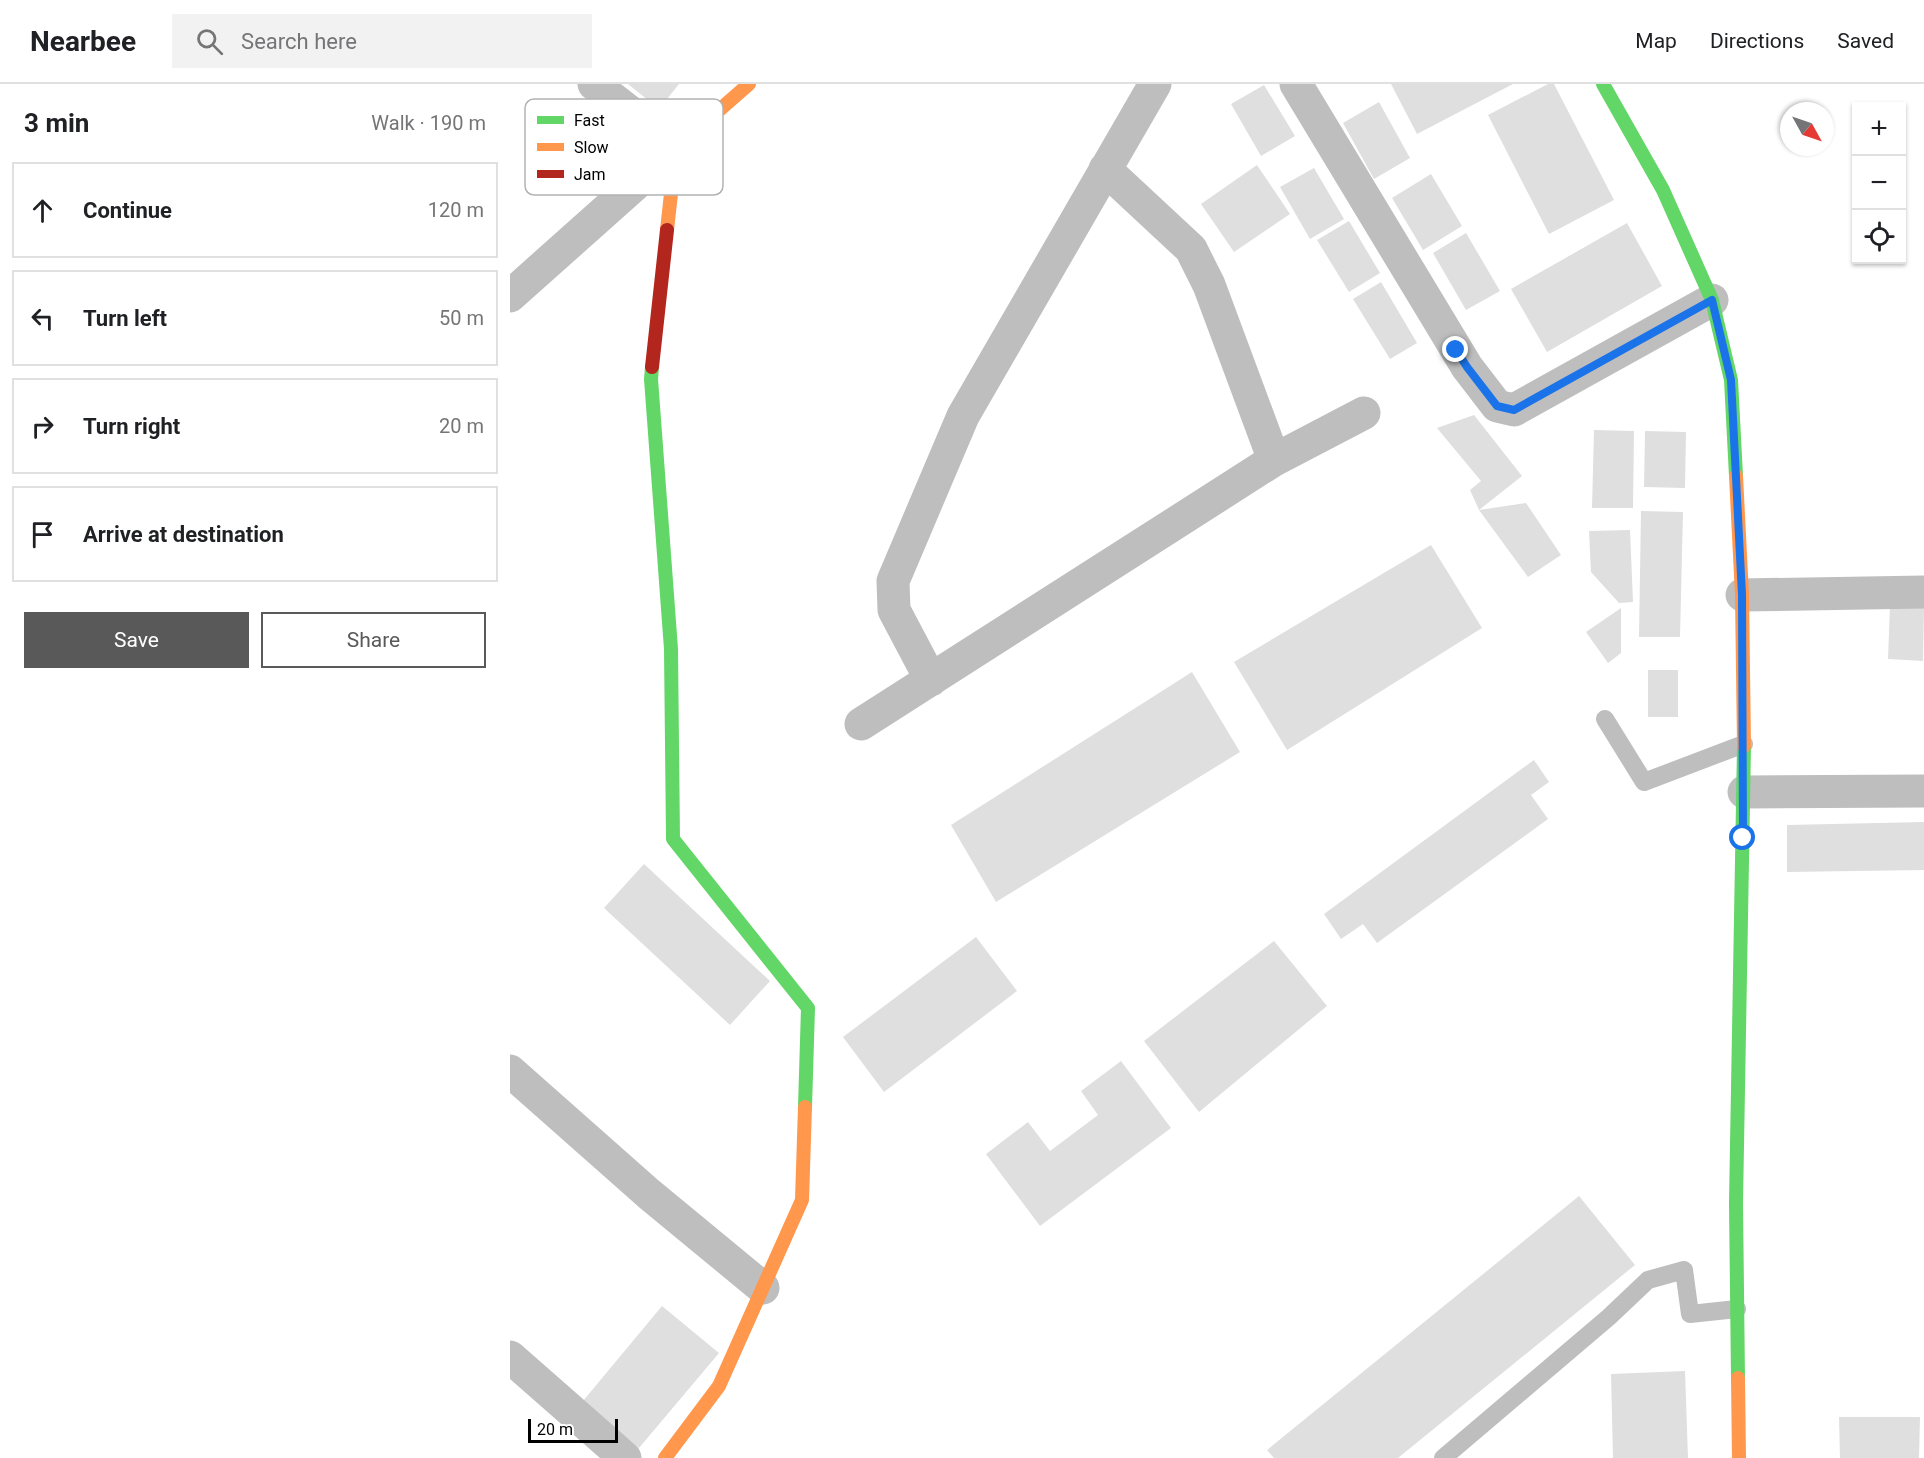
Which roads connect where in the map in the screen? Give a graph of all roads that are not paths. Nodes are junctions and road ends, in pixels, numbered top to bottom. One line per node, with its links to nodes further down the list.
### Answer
1 (594, 84): 6 (street)
2 (749, 84): 7 (street)
3 (1155, 84): 8 (street)
4 (1296, 84): 12 (street)
5 (1603, 84): 12 (street)
6 (613, 99)
7 (723, 107)
8 (1105, 169): 14 (street); 17 (street)
9 (623, 195): 11 (street)
10 (671, 195): 24 (street)
11 (510, 296)
12 (1712, 300): 16 (street)
13 (1364, 413): 14 (street)
14 (1274, 460): 17 (street)
15 (1924, 592): 16 (street)
16 (1742, 595): 20 (street)
17 (931, 680): 19 (street)
18 (1605, 719): 20 (lane)
19 (861, 724)
20 (1744, 744): 22 (street)
21 (1924, 791): 22 (street)
22 (1744, 792): 25 (street)
23 (510, 1071): 24 (street)
24 (763, 1288): 28 (street)
25 (1737, 1309): 29 (lane); 30 (street)
26 (510, 1357): 27 (street)
27 (625, 1458)
28 (665, 1458)
29 (1443, 1458)
30 (1739, 1458)

